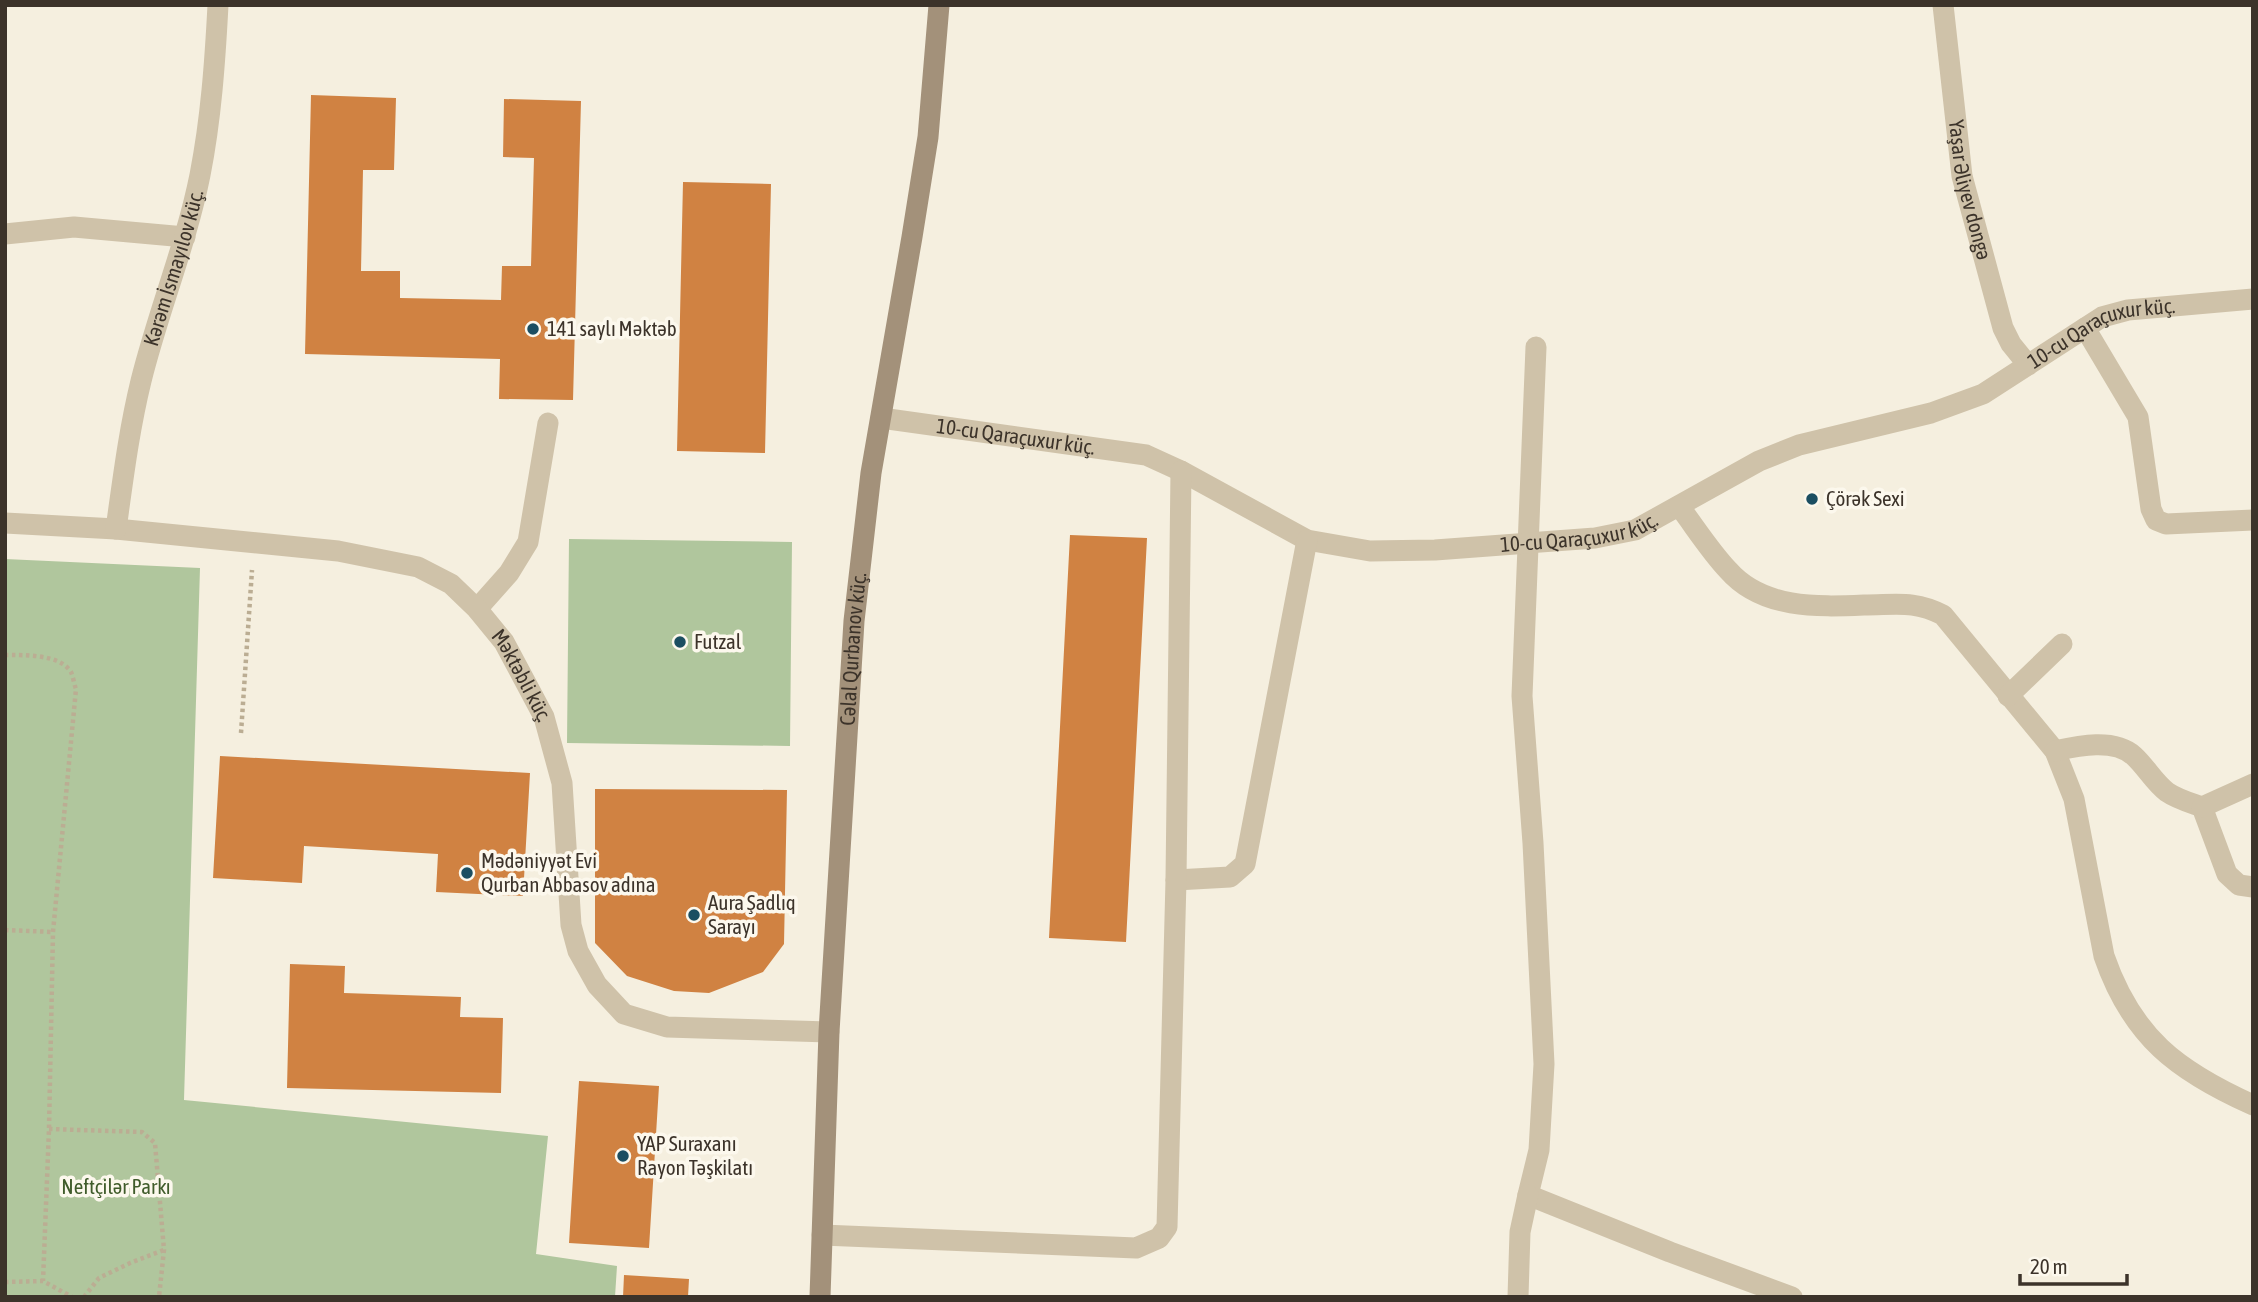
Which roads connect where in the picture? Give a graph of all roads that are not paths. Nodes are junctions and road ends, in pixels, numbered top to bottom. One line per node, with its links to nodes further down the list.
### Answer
1 (218, 5): 5 (street, Kərəm İsmayılov küç.)
2 (939, 5): 10 (street, Cəlal Qurbanov küç.)
3 (1943, 5): 9 (street, Yaşar Əliyev dongə)
4 (5, 234): 5 (street)
5 (185, 237): 16 (street, Kərəm İsmayılov küç.)
6 (2253, 299): 7 (street, 10-cu Qaraçuxur küç.)
7 (2085, 328): 9 (street, 10-cu Qaraçuxur küç.); 14 (street)
8 (1536, 347): 18 (street)
9 (2028, 365): 13 (street, 10-cu Qaraçuxur küç.)
10 (881, 418): 12 (street, 10-cu Qaraçuxur küç.); 27 (street, Cəlal Qurbanov küç.)
11 (548, 423): 19 (street)
12 (1181, 471): 17 (street, 10-cu Qaraçuxur küç.); 25 (street)
13 (1679, 506): 18 (street, 10-cu Qaraçuxur küç.); 21 (street)
14 (2253, 520)
15 (5, 523): 16 (street, Məktəbli küç.)
16 (116, 529): 19 (street, Məktəbli küç.)
17 (1307, 540): 18 (street, 10-cu Qaraçuxur küç.); 25 (street)
18 (1529, 543): 29 (street)
19 (477, 609): 27 (street, Məktəbli küç.)
20 (2062, 644): 21 (street)
21 (2008, 696): 22 (street)
22 (2055, 751): 24 (street); 28 (street)
23 (2253, 784): 24 (street)
24 (2202, 807): 26 (street)
25 (1176, 880): 30 (street)
26 (2253, 887)
27 (829, 1032): 30 (street, Cəlal Qurbanov küç.)
28 (2253, 1105)
29 (1528, 1195): 32 (street); 33 (street)
30 (822, 1235): 31 (street, Cəlal Qurbanov küç.)
31 (820, 1297)
32 (1518, 1297)
33 (1792, 1297)

